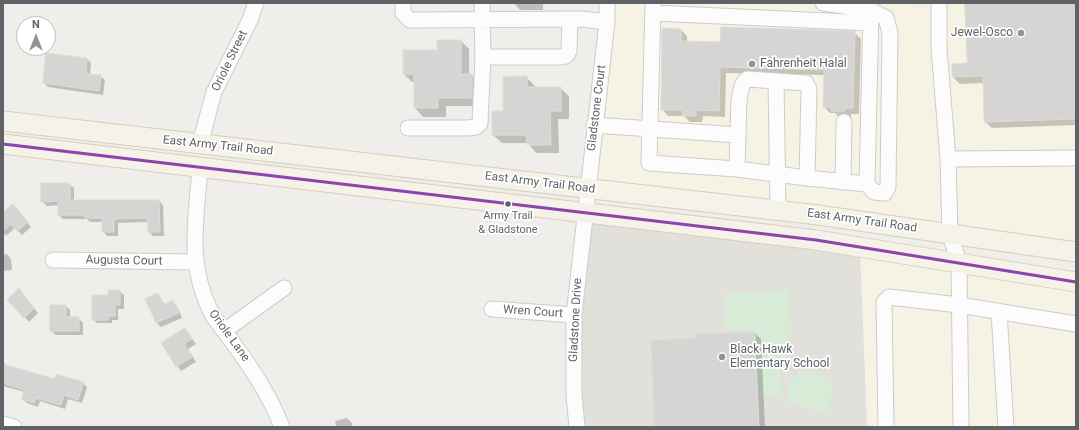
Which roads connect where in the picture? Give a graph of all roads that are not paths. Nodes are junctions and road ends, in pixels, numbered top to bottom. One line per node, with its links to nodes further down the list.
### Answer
1 (256, 3): 21 (street, Oriole Street)
2 (403, 3): 9 (street)
3 (482, 3): 9 (street)
4 (607, 3): 11 (street, Gladstone Court)
5 (823, 3): 8 (street)
6 (939, 3): 23 (street)
7 (653, 8): 8 (street); 18 (street)
8 (871, 17): 29 (street); 29 (street)
9 (482, 19): 10 (street); 12 (street)
10 (570, 19): 11 (street); 12 (street)
11 (607, 22): 16 (street, Gladstone Court)
12 (483, 57): 17 (street)
13 (776, 81): 19 (street); 26 (street); 27 (street)
14 (3, 121): 21 (main road, East Army Trail Road)
15 (844, 122): 28 (street)
16 (594, 125): 18 (street); 30 (street, Gladstone Court)
17 (408, 128)
18 (650, 129): 19 (street); 25 (street)
19 (738, 135): 25 (street)
20 (3, 144): 24 (main road, East Army Trail Road)
21 (200, 144): 30 (main road, East Army Trail Road)
22 (1076, 158): 23 (street)
23 (948, 159): 33 (street)
24 (200, 168): 32 (main road, East Army Trail Road); 36 (street, Oriole Lane)
25 (737, 169): 26 (street)
26 (777, 174): 27 (street); 31 (street)
27 (807, 178): 28 (street)
28 (843, 182): 29 (street)
29 (867, 184)
30 (588, 188): 31 (main road, East Army Trail Road); 32 (street, Gladstone Court)
31 (778, 210): 33 (main road, East Army Trail Road)
32 (585, 212): 37 (main road, East Army Trail Road); 43 (street, Gladstone Drive)
33 (950, 234): 34 (main road, East Army Trail Road); 37 (street)
34 (1076, 252)
35 (53, 260): 36 (street, Augusta Court)
36 (194, 262): 45 (street, Oriole Lane)
37 (959, 263): 38 (main road, East Army Trail Road); 40 (street)
38 (1076, 282)
39 (284, 288): 45 (street)
40 (959, 305): 42 (street); 50 (street); 51 (street)
41 (492, 309): 43 (street, Wren Court)
42 (999, 311): 44 (street); 52 (street)
43 (574, 315): 49 (street, Gladstone Drive)
44 (1076, 324)
45 (224, 331): 48 (street, Oriole Lane)
46 (3, 424): 47 (street)
47 (14, 427)
48 (282, 427)
49 (577, 427)
50 (886, 427)
51 (961, 427)
52 (1006, 427)

